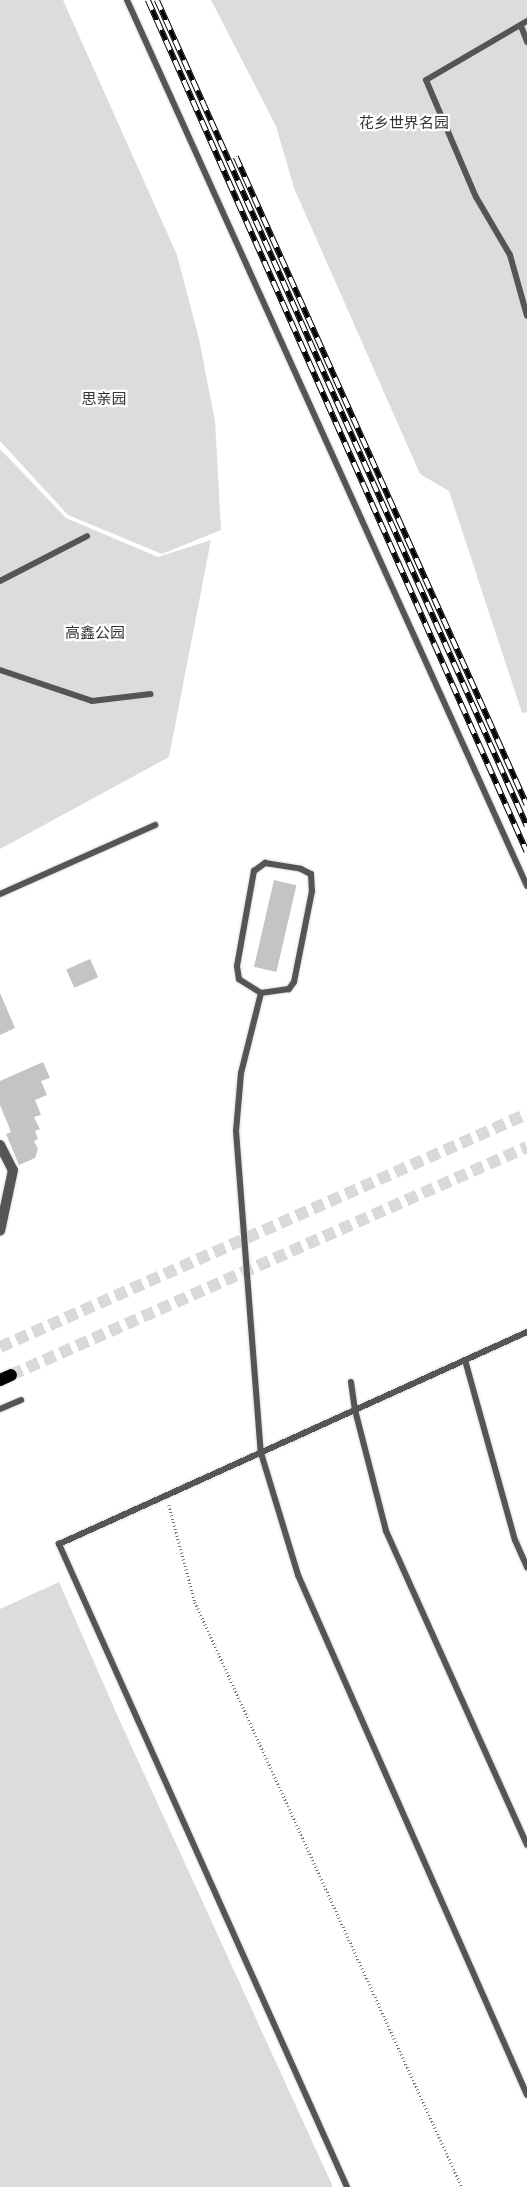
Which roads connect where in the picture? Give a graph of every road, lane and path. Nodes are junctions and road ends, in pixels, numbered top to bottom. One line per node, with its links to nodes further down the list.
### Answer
1 (126, 0): 11 (lane)
2 (527, 21): 3 (lane)
3 (521, 26): 4 (lane); 5 (lane)
4 (527, 42)
5 (527, 316)
6 (87, 536): 7 (lane)
7 (0, 581)
8 (0, 670): 9 (lane)
9 (151, 694)
10 (155, 825): 12 (lane)
11 (527, 886)
12 (0, 894)
13 (261, 993): 13 (lane); 22 (lane)
14 (0, 1145): 15 (street)
15 (0, 1231)
16 (527, 1332): 17 (lane)
17 (464, 1360): 21 (lane); 24 (lane)
18 (351, 1382): 21 (lane)
19 (20, 1400): 20 (lane)
20 (0, 1409)
21 (355, 1410): 22 (lane); 25 (lane)
22 (261, 1453): 23 (lane); 26 (lane)
23 (166, 1495): 27 (lane); 28 (path)
24 (527, 1567)
25 (527, 1845)
26 (527, 2095)
27 (347, 2187)
28 (462, 2187)

